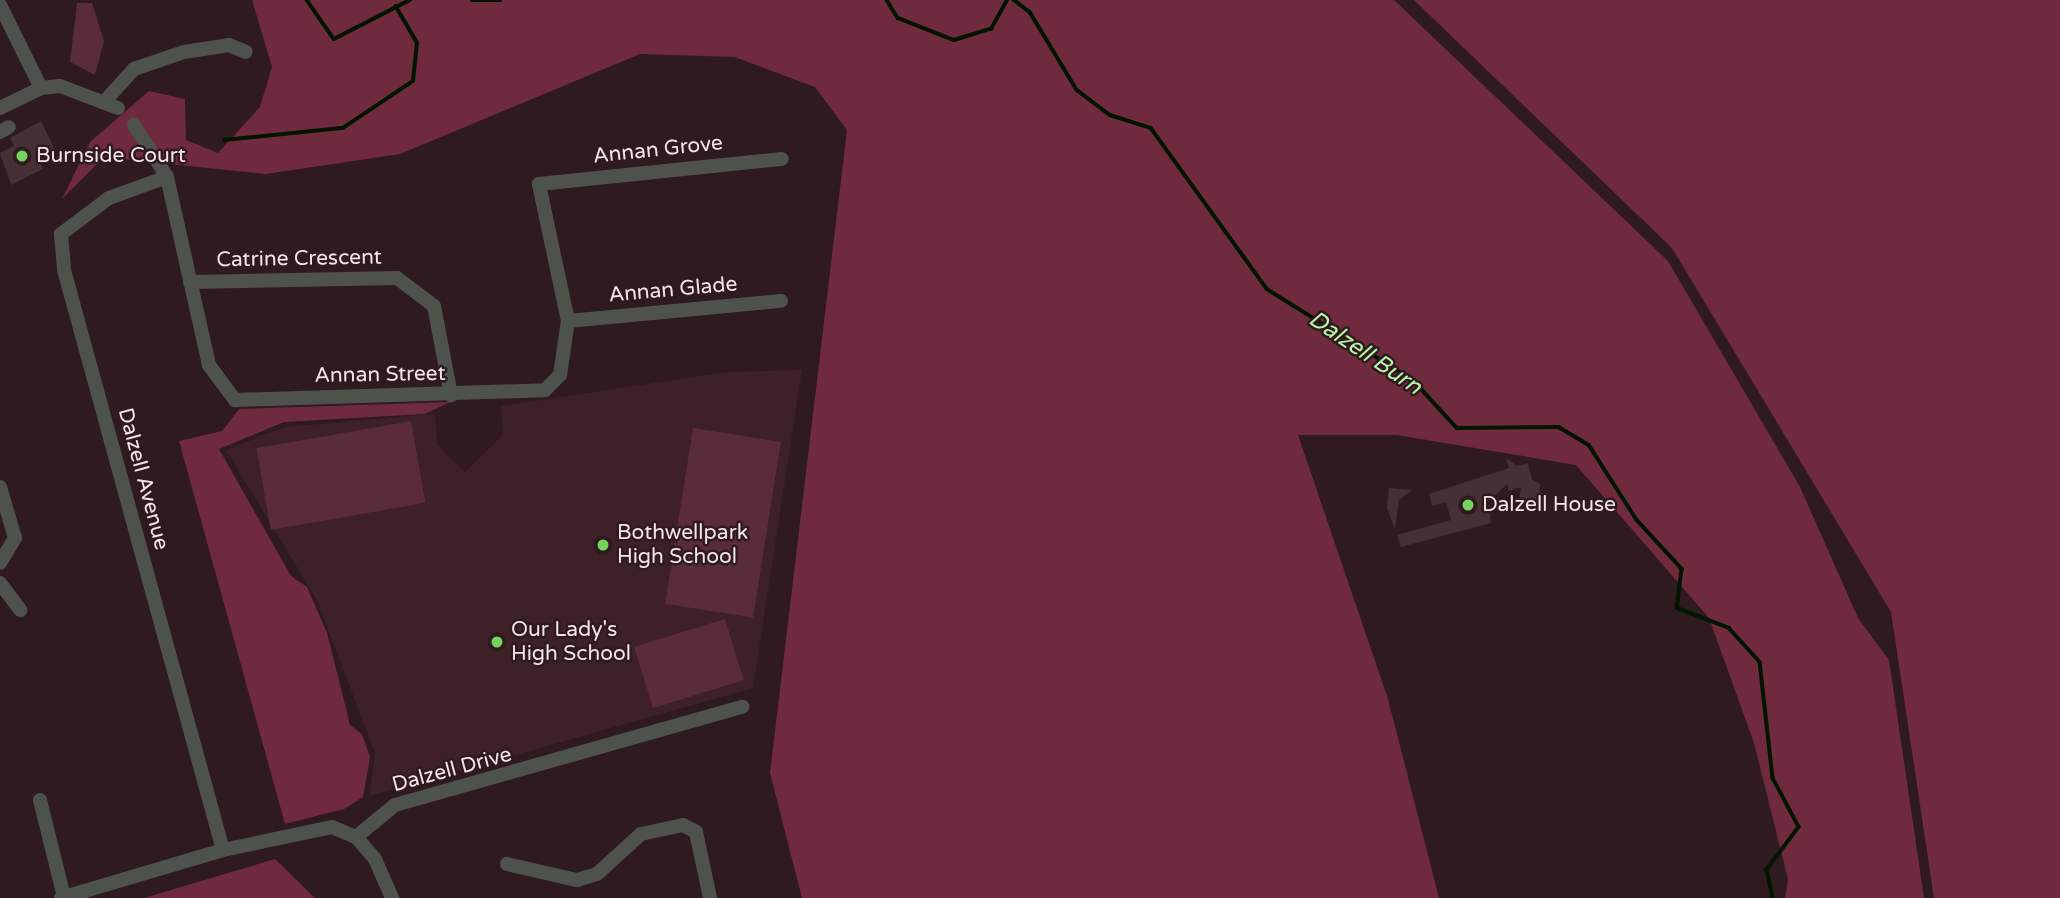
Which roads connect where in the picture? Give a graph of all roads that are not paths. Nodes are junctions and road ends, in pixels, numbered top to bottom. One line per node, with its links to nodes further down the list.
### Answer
1 (0, 5): 3 (street)
2 (246, 52): 3 (street)
3 (41, 88): 4 (street)
4 (0, 108)
5 (134, 125): 7 (street)
6 (782, 159): 8 (street, Annan Grove)
7 (167, 177): 9 (street, Annan Street); 20 (street, Dalzell Avenue)
8 (539, 184): 11 (street, Annan Street)
9 (190, 282): 12 (street, Catrine Crescent); 12 (street, Annan Street)
10 (781, 301): 11 (street, Annan Glade)
11 (568, 321): 12 (street, Annan Street)
12 (451, 395)
13 (0, 488): 14 (street)
14 (0, 563)
15 (0, 583): 16 (street)
16 (20, 610)
17 (742, 707): 19 (street, Dalzell Drive)
18 (40, 800): 22 (street)
19 (356, 837): 20 (street); 23 (street)
20 (222, 850): 22 (street)
21 (507, 864): 24 (street)
22 (62, 898)
23 (392, 898)
24 (710, 898)

